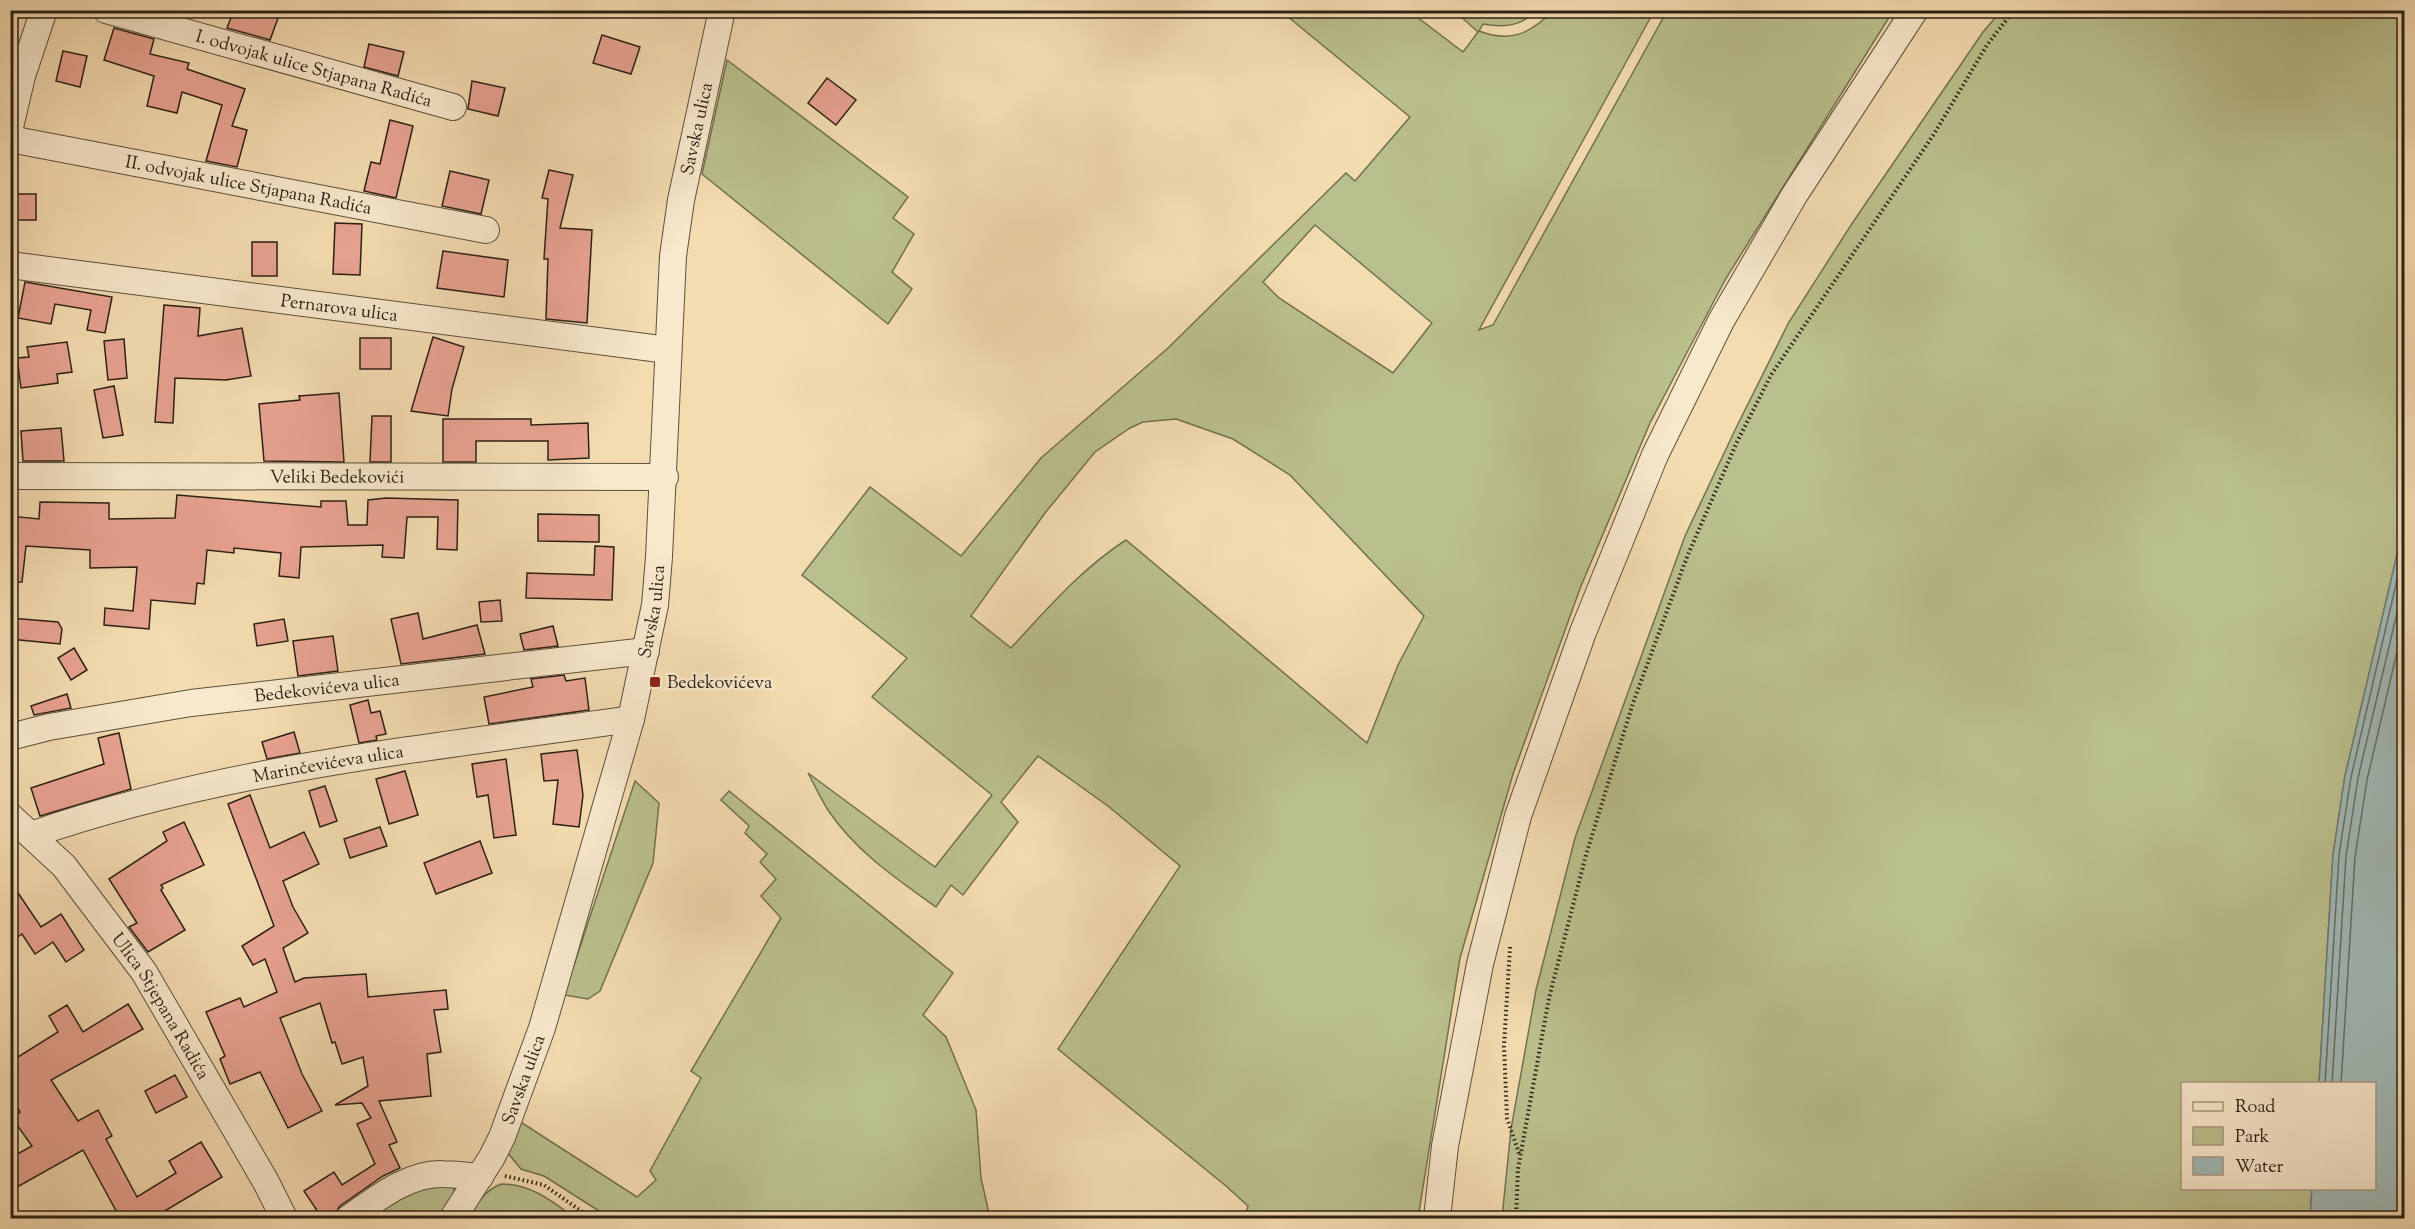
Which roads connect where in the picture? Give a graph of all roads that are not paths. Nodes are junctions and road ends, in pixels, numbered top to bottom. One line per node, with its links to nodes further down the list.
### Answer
1 (44, 10): 6 (street)
2 (106, 10): 5 (street, I. odvojak ulice Stjapana Radića)
3 (722, 10): 10 (street, Savska ulica)
4 (1915, 10): 22 (street)
5 (453, 107)
6 (10, 127)
7 (10, 139): 8 (street, II. odvojak ulice Stjapana Radića)
8 (486, 230)
9 (10, 265): 10 (street, Pernarova ulica)
10 (668, 350): 12 (street, Savska ulica)
11 (10, 476): 12 (street, Veliki Bedekovići)
12 (665, 477): 13 (street, Savska ulica)
13 (646, 651): 14 (street, Savska ulica); 15 (street, Bedekovićeva ulica)
14 (631, 719): 17 (street, Marinčevićeva ulica); 18 (street, Savska ulica)
15 (10, 737)
16 (10, 816): 17 (street, Ulica Stjepana Radića)
17 (32, 835): 19 (street, Ulica Stjepana Radića)
18 (480, 1177): 20 (street); 21 (street, Savska ulica)
19 (284, 1218)
20 (349, 1218)
21 (453, 1218)
22 (1437, 1218)

